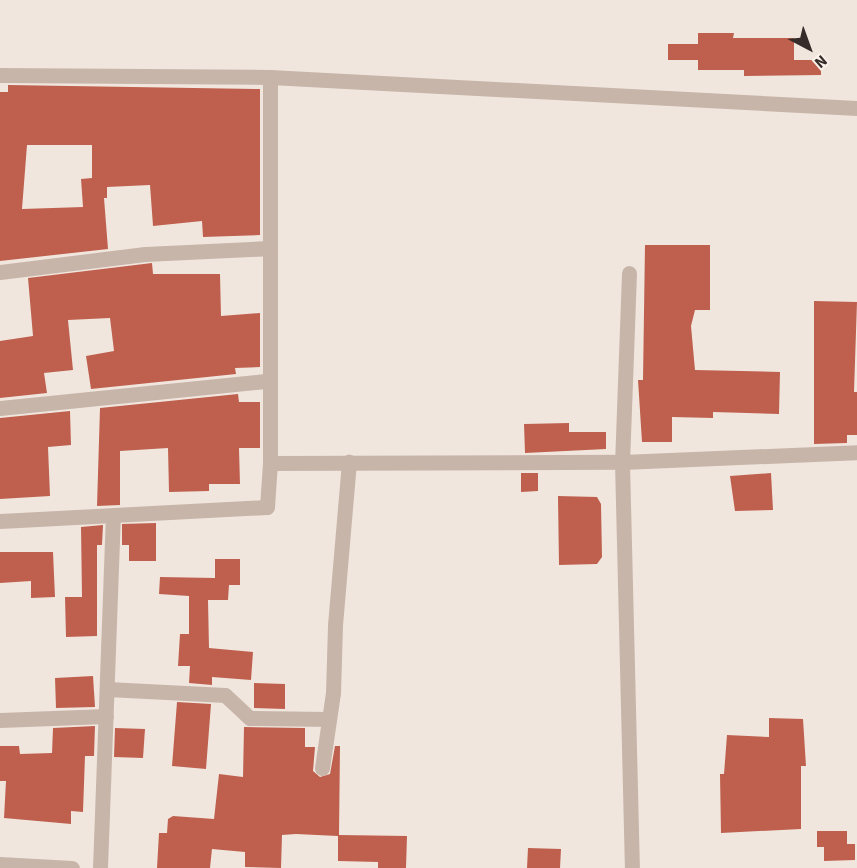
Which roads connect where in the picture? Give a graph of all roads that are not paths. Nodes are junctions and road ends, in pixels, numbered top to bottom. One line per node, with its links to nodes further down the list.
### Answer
1 (0, 75): 2 (street)
2 (270, 77): 3 (street); 4 (street)
3 (857, 108)
4 (270, 248): 5 (street); 7 (street)
5 (0, 272)
6 (628, 273): 11 (street)
7 (268, 381): 8 (street); 12 (street)
8 (0, 408)
9 (857, 452): 11 (street)
10 (349, 462): 11 (street); 12 (street); 17 (street)
11 (622, 462): 23 (street)
12 (270, 463): 13 (street)
13 (113, 516): 14 (street); 15 (street)
14 (0, 520)
15 (107, 689): 16 (street); 17 (street)
16 (106, 716): 18 (street); 22 (street)
17 (329, 719): 19 (street)
18 (0, 720)
19 (322, 768)
20 (0, 864): 21 (street)
21 (72, 868)
22 (100, 868)
23 (632, 868)

